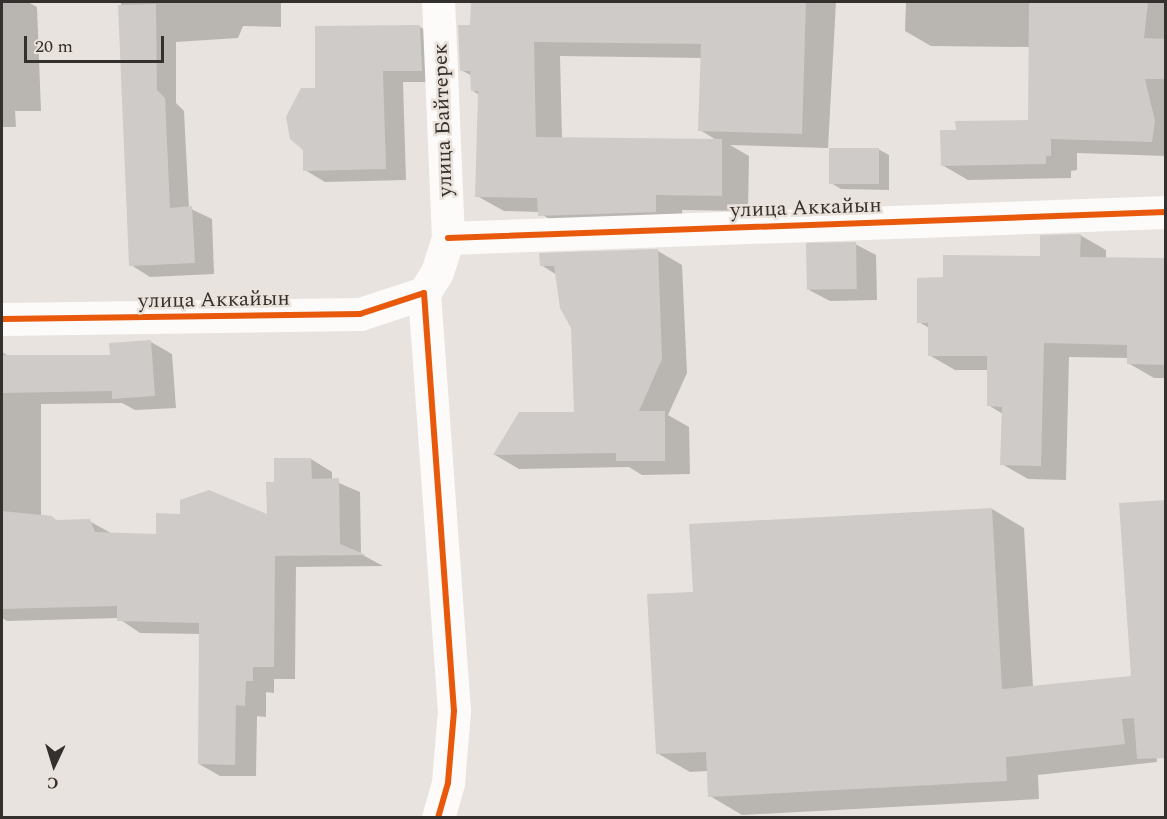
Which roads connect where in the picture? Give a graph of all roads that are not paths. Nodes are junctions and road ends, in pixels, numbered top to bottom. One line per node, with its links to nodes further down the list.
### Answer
1 (438, 2): 3 (street, улица Байтерек)
2 (1166, 212): 3 (street, улица Аккайын)
3 (448, 238): 4 (street)
4 (424, 293): 5 (street, улица Аккайын); 6 (street)
5 (2, 319)
6 (438, 818)

